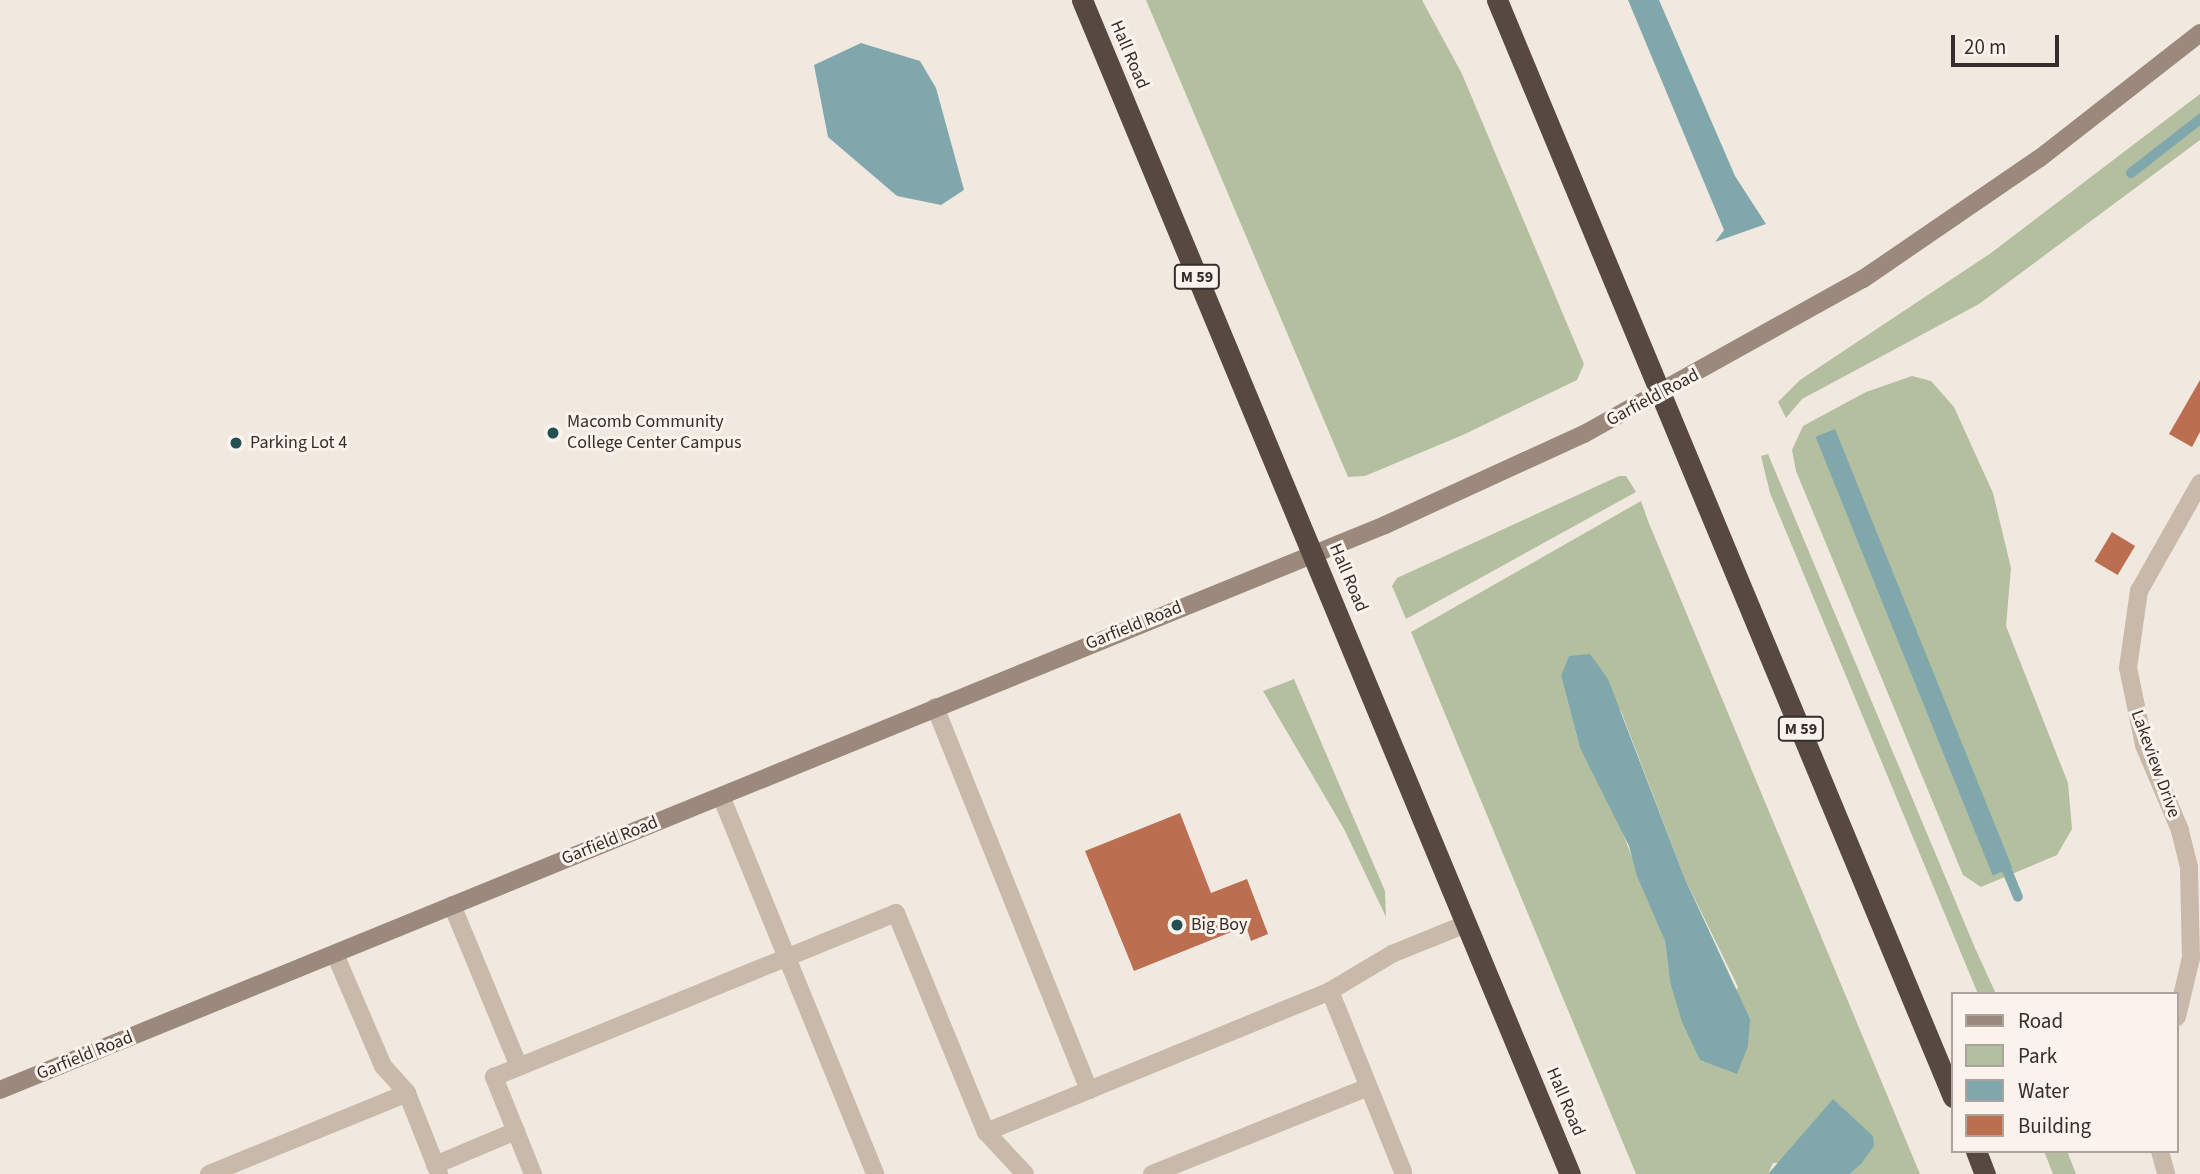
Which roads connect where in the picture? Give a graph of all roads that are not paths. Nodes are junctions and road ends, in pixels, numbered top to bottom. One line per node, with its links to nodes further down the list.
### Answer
1 (1082, 0): 6 (highway, Hall Road / M 59)
2 (1497, 0): 4 (highway, M 59)
3 (2200, 33): 4 (main road, Garfield Road)
4 (1662, 393): 6 (main road, Garfield Road); 20 (highway, M 59)
5 (2200, 483): 14 (street, Lakeview Drive)
6 (1313, 554): 7 (main road, Garfield Road); 10 (highway, Hall Road / M 59)
7 (935, 707): 8 (main road, Garfield Road); 18 (street)
8 (722, 796): 9 (main road, Garfield Road); 12 (street)
9 (452, 905): 11 (main road, Garfield Road); 15 (street)
10 (1466, 924): 13 (street); 32 (highway, Hall Road / M 59)
11 (335, 954): 17 (main road, Garfield Road); 19 (street)
12 (787, 958): 15 (street); 22 (street); 29 (street)
13 (1330, 991): 16 (street); 18 (street)
14 (2179, 1009)
15 (519, 1067): 21 (street)
16 (1368, 1087): 26 (street); 31 (street)
17 (0, 1090)
18 (1088, 1090): 22 (street)
19 (407, 1093): 25 (street); 27 (street)
20 (1952, 1095)
21 (516, 1131): 25 (street); 28 (street)
22 (986, 1132): 30 (street)
23 (1977, 1153): 33 (highway)
24 (2161, 1153): 34 (street)
25 (437, 1170)
26 (1403, 1172)
27 (209, 1174)
28 (533, 1174)
29 (874, 1174)
30 (1026, 1174)
31 (1153, 1174)
32 (1570, 1174)
33 (1985, 1174)
34 (2166, 1174)

